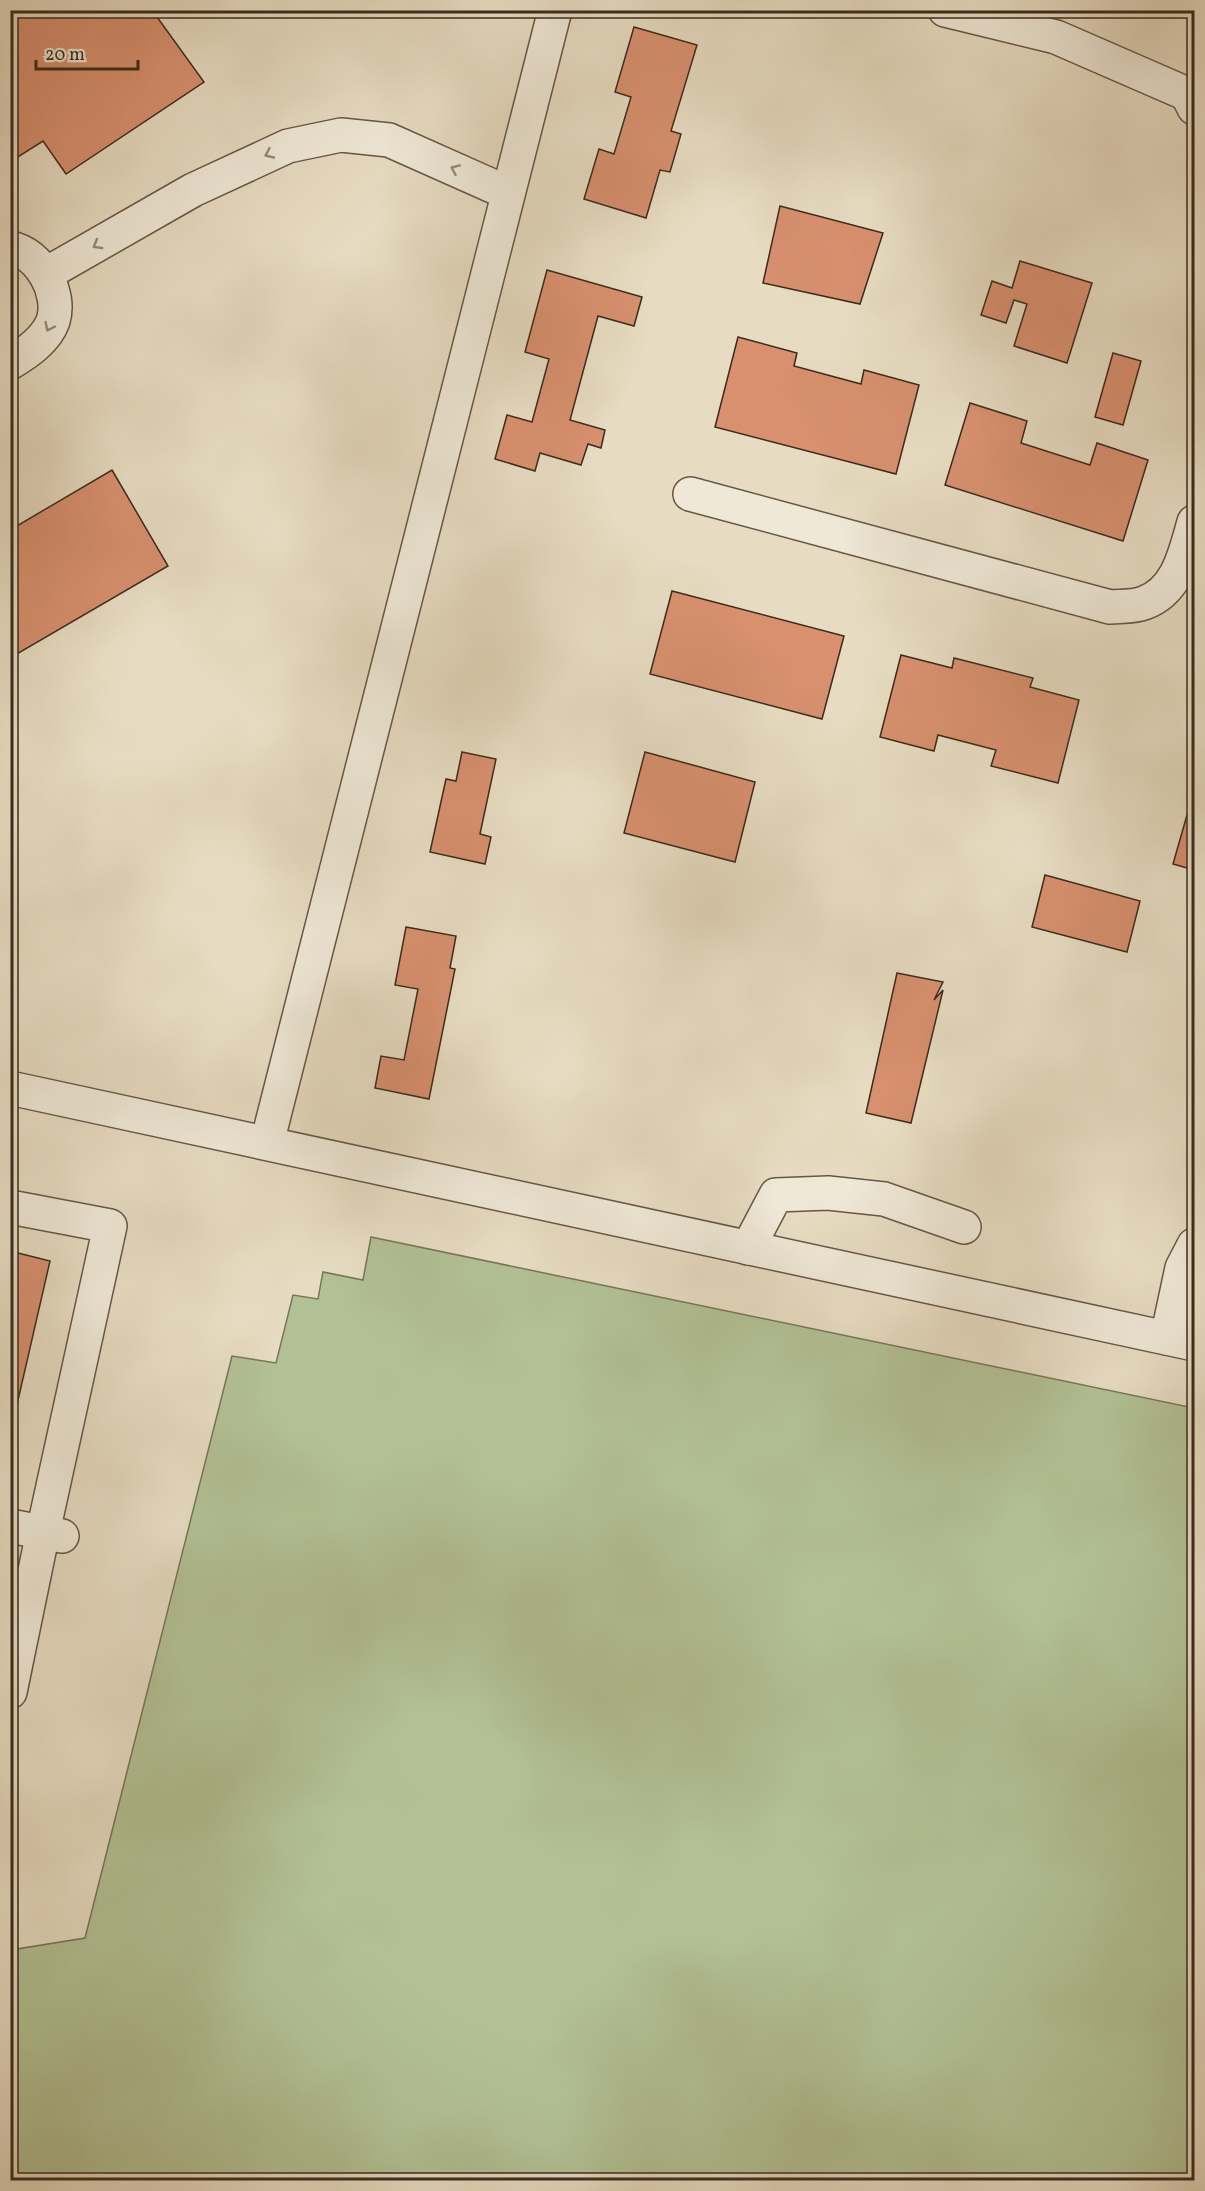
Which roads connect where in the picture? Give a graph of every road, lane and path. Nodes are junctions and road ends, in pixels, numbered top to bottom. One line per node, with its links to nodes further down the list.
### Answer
1 (555, 10): 4 (lane)
2 (945, 10): 3 (lane)
3 (1192, 99)
4 (508, 193): 6 (lane, one-way to 6); 11 (lane)
5 (10, 248): 6 (lane)
6 (46, 274): 7 (lane, one-way to 7)
7 (10, 363)
8 (690, 494): 9 (lane)
9 (1194, 522)
10 (10, 1088): 11 (lane)
11 (267, 1143): 15 (lane)
12 (10, 1207): 18 (lane)
13 (964, 1227): 15 (lane)
14 (1194, 1245): 16 (lane)
15 (748, 1248): 16 (lane)
16 (1181, 1341)
17 (10, 1526): 18 (lane)
18 (52, 1534): 19 (lane)
19 (10, 1692)

